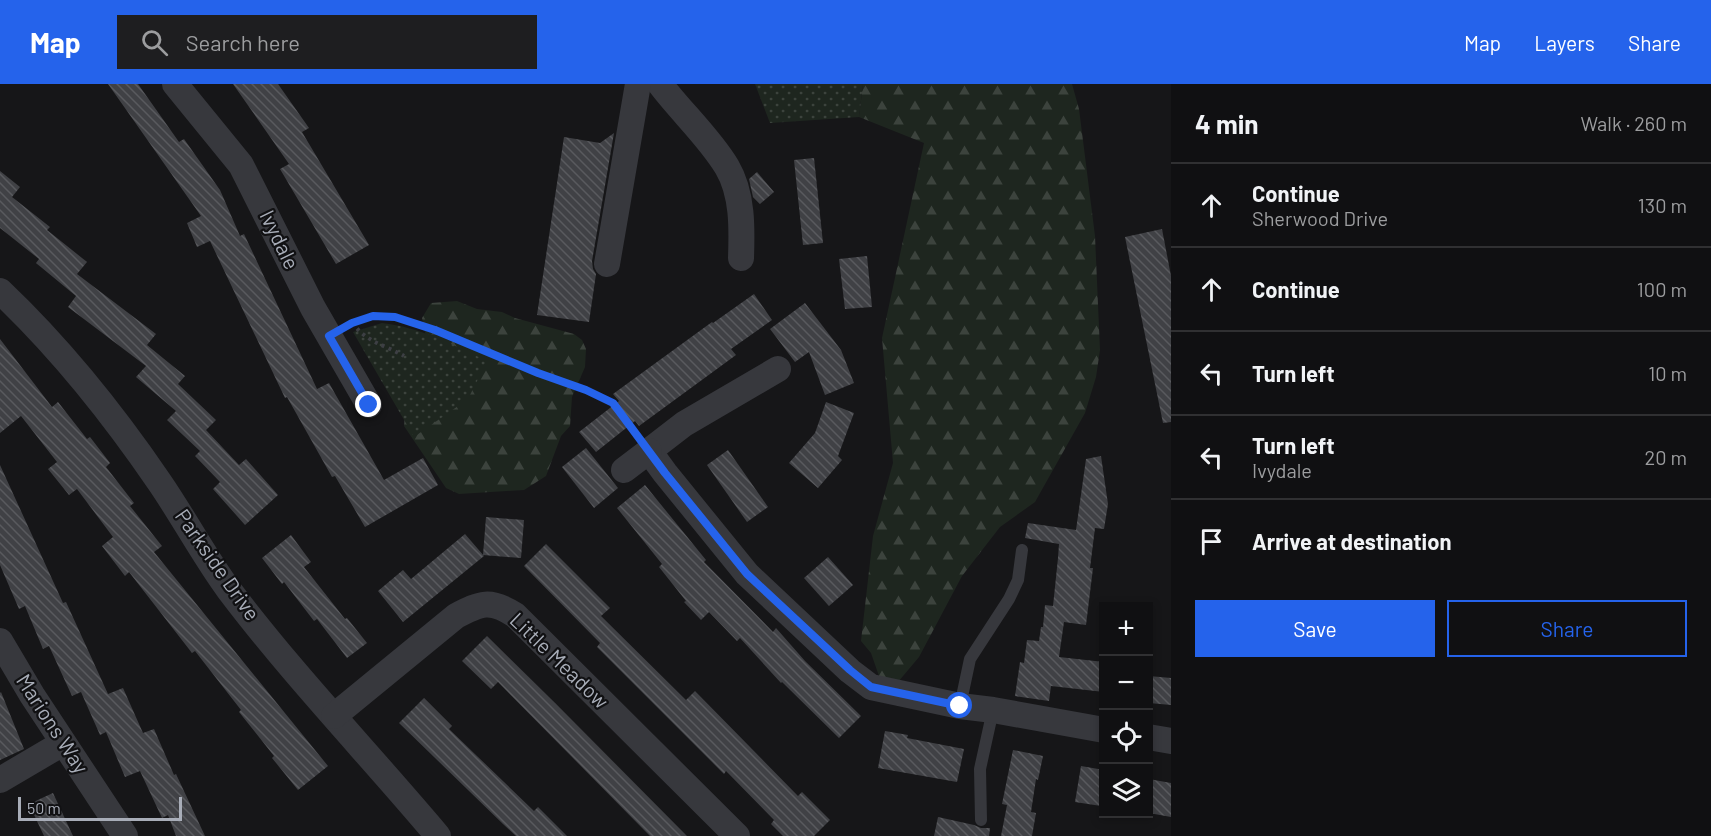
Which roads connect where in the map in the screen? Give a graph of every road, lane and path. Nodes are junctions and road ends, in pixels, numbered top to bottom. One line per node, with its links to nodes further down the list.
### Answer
1 (175, 84): 8 (street, Ivydale)
2 (638, 84): 5 (street)
3 (660, 84): 4 (street)
4 (741, 258)
5 (608, 264)
6 (0, 291): 18 (street, Parkside Drive)
7 (352, 323): 8 (path); 9 (path); 12 (path)
8 (329, 336): 11 (street, Ivydale)
9 (404, 356)
10 (778, 369): 12 (street)
11 (369, 405)
12 (650, 451): 13 (street); 16 (street)
13 (624, 470)
14 (1022, 550): 16 (lane)
15 (0, 641): 22 (street, Marions Way)
16 (960, 706): 17 (street)
17 (993, 710): 19 (street); 24 (lane)
18 (334, 716): 26 (street, Parkside Drive); 27 (street, Little Meadow)
19 (1099, 729)
20 (1153, 738): 21 (street)
21 (1171, 741)
22 (63, 742): 23 (street); 25 (street, Marions Way)
23 (0, 780)
24 (981, 820)
25 (125, 836)
26 (438, 836)
27 (737, 836)

